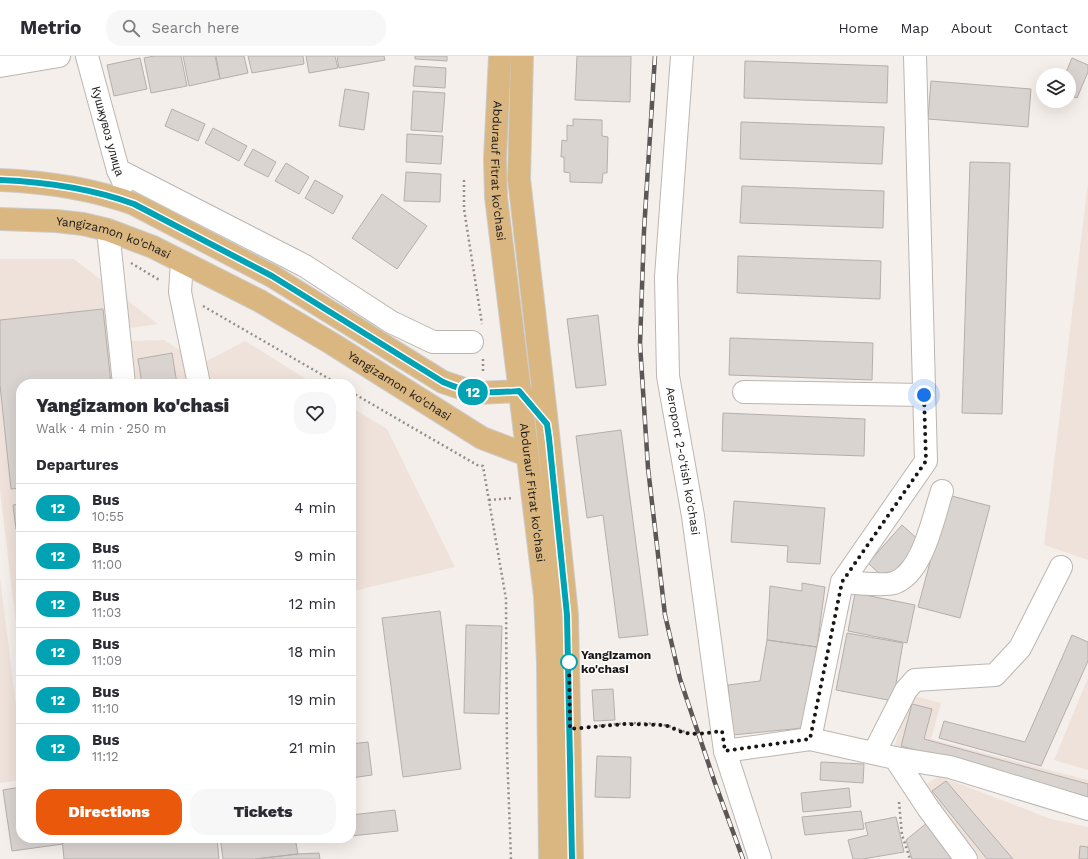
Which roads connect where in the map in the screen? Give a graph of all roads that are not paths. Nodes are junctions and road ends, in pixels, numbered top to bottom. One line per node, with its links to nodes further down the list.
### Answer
1 (59, 56): 7 (street)
2 (87, 56): 8 (street, Кушжувоз улица)
3 (500, 56): 17 (main road, Abdurauf Fitrat ko'chasi)
4 (522, 56): 20 (main road, Abdurauf Fitrat ko'chasi)
5 (682, 56): 26 (street, Aeroport 2-o'tish ko'chasi)
6 (915, 56): 19 (street)
7 (0, 66)
8 (118, 170): 10 (street, Кушжувоз улица); 14 (street)
9 (0, 180): 10 (main road)
10 (134, 204): 17 (main road)
11 (0, 219): 12 (main road, Yangizamon ko'chasi)
12 (108, 230): 13 (main road, Yangizamon ko'chasi); 15 (street)
13 (182, 262): 16 (street); 21 (main road, Yangizamon ko'chasi)
14 (480, 342)
15 (124, 379)
16 (198, 379)
17 (519, 391): 20 (main road); 21 (main road, Abdurauf Fitrat ko'chasi)
18 (744, 392): 19 (street)
19 (924, 395): 24 (street)
20 (547, 424): 21 (main road); 31 (main road, Abdurauf Fitrat ko'chasi)
21 (527, 456): 30 (main road, Abdurauf Fitrat ko'chasi)
22 (942, 491): 24 (street)
23 (1061, 567): 27 (street)
24 (842, 582): 25 (street)
25 (810, 739): 26 (street); 27 (street)
26 (724, 741): 32 (street, Aeroport 2-o'tish ko'chasi)
27 (874, 753): 28 (street)
28 (895, 758): 29 (street); 33 (street)
29 (1088, 809)
30 (550, 859)
31 (572, 859)
32 (760, 859)
33 (966, 859)

